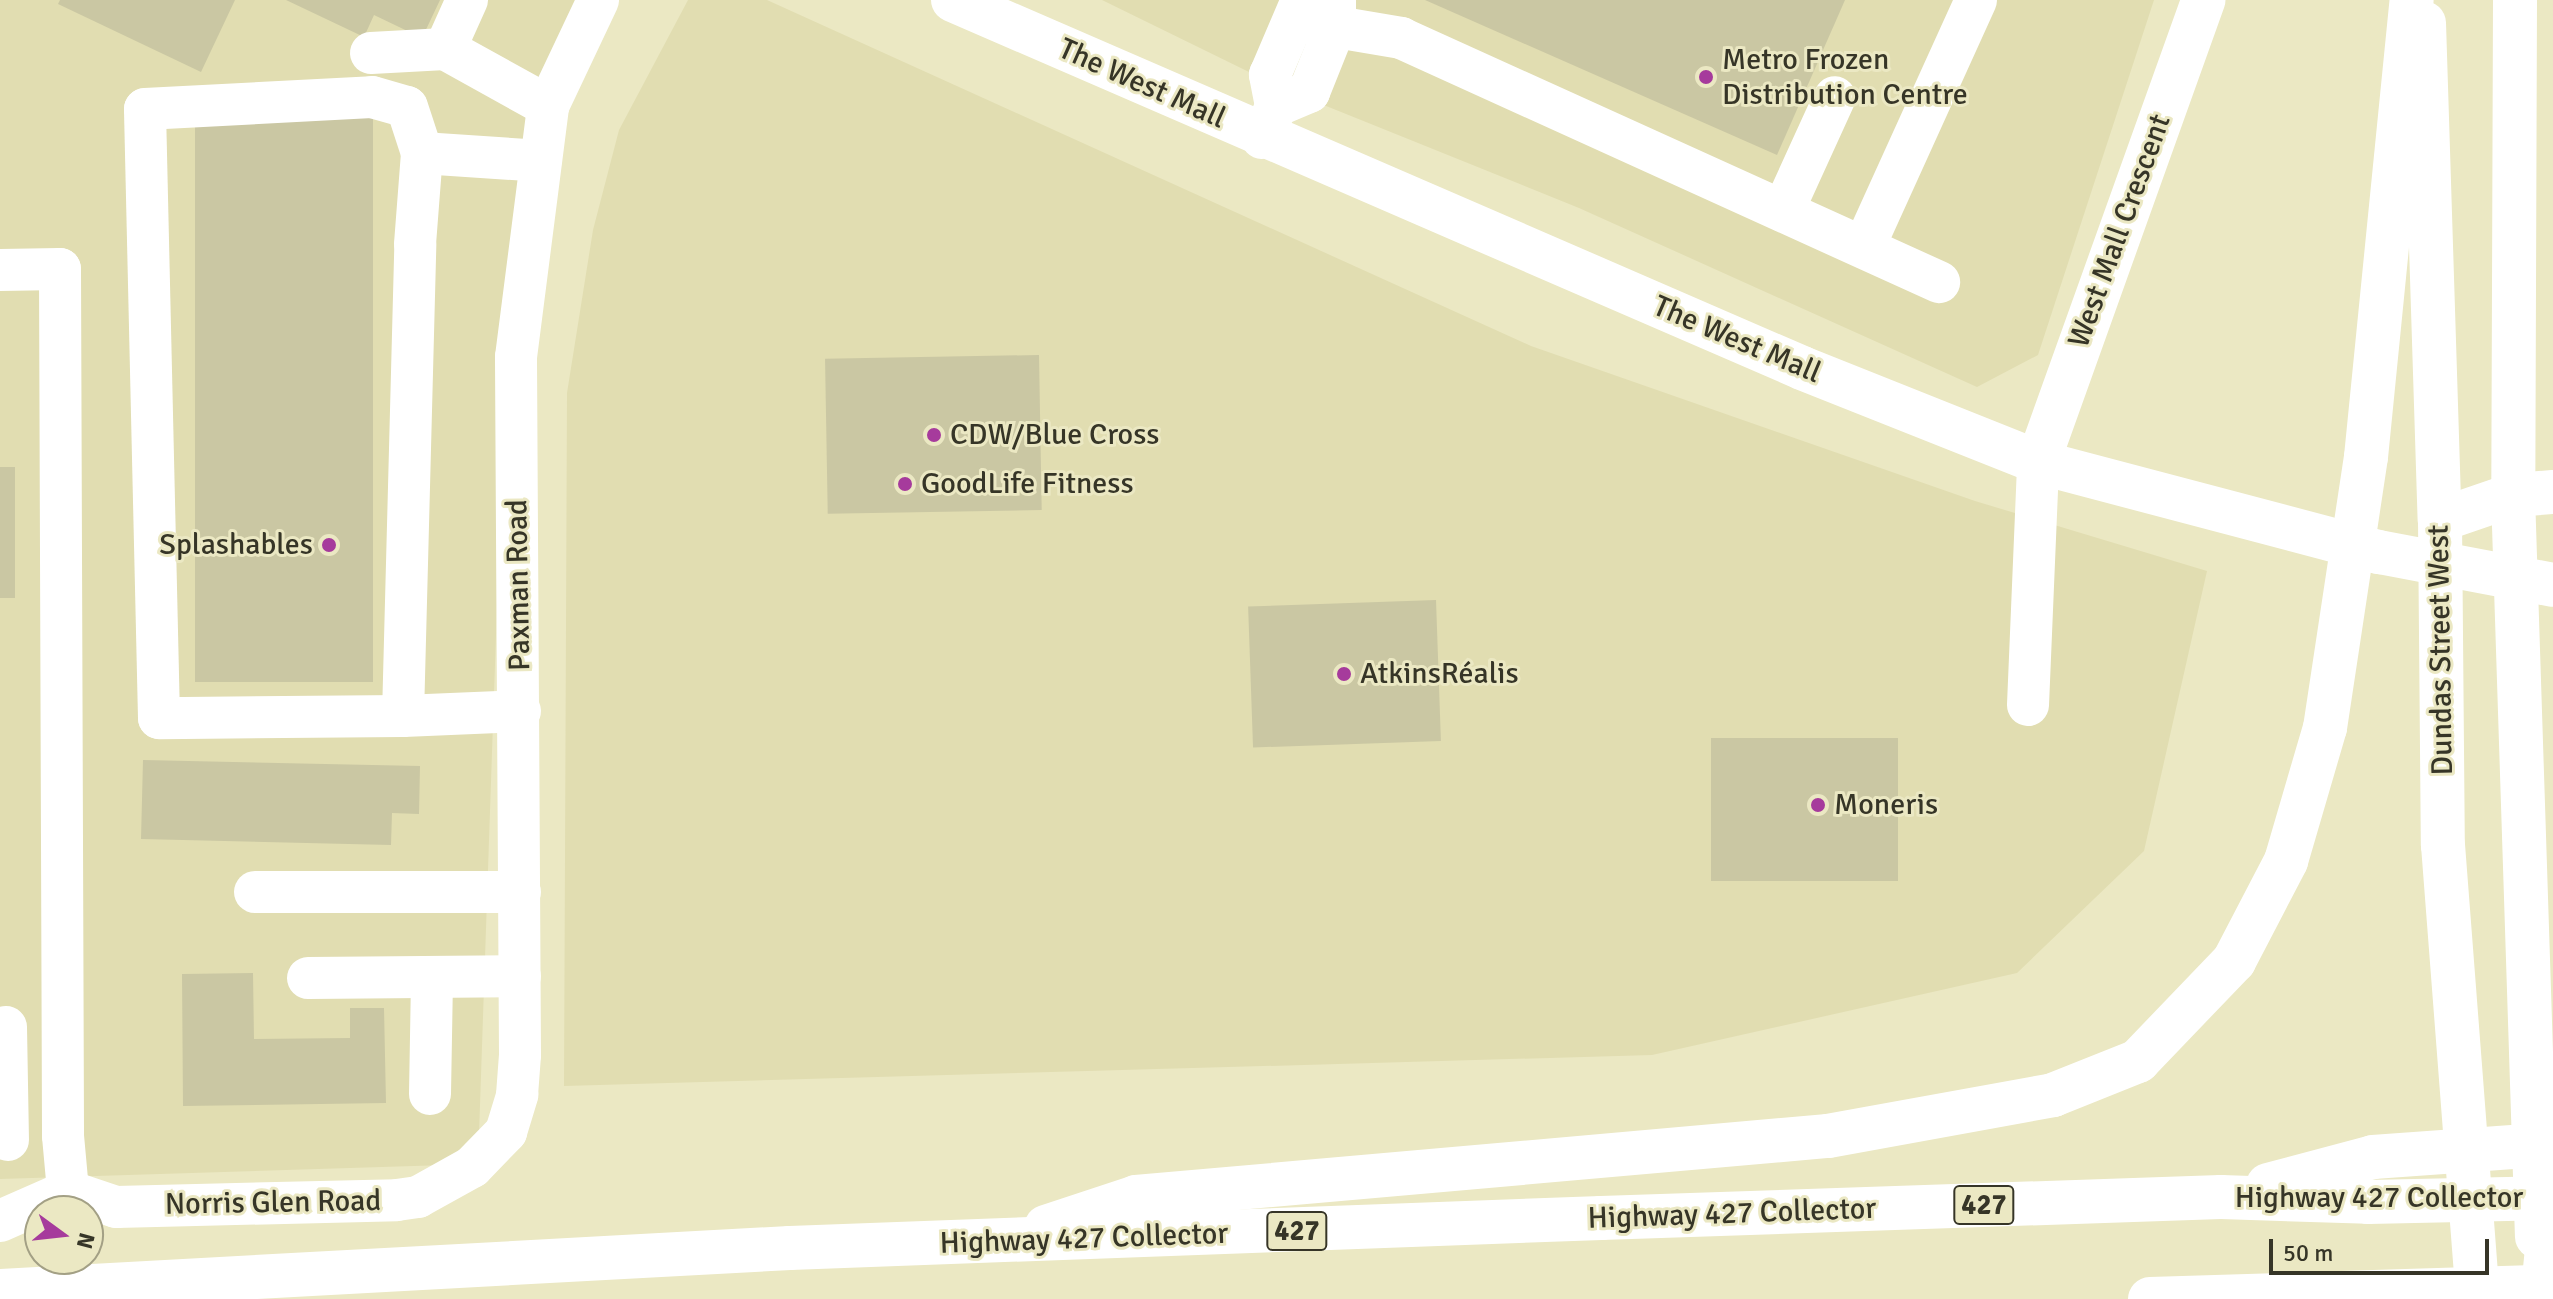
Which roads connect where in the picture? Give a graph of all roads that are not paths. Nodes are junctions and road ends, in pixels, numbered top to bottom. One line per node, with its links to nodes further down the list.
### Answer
1 (467, 0): 11 (street)
2 (598, 0): 14 (street, Paxman Road)
3 (953, 0): 15 (main road, The West Mall)
4 (1976, 0): 19 (street)
5 (2203, 0): 22 (main road, West Mall Crescent)
6 (2412, 0): 45 (main road)
7 (2423, 0): 24 (main road, Dundas Street West)
8 (2515, 0): 23 (main road)
9 (1298, 10): 10 (street); 15 (street)
10 (1335, 13): 15 (street); 18 (street)
11 (445, 49): 12 (street); 14 (street)
12 (371, 53)
13 (1835, 97): 18 (street)
14 (548, 106): 17 (street, Paxman Road)
15 (1269, 122): 22 (main road, The West Mall)
16 (422, 153): 17 (street); 28 (street); 28 (street)
17 (541, 161): 27 (street, Paxman Road)
18 (1783, 211): 19 (street)
19 (1864, 247): 21 (street)
20 (0, 270): 36 (street)
21 (1939, 282)
22 (2038, 462): 25 (main road, The West Mall); 26 (street)
23 (2533, 494): 24 (main road); 50 (main road)
24 (2440, 520): 49 (main road, Dundas Street West)
25 (2553, 585)
26 (2028, 705)
27 (520, 711): 28 (street); 30 (street, Paxman Road)
28 (403, 716)
29 (255, 892): 30 (street)
30 (520, 892): 31 (street, Paxman Road)
31 (520, 976): 32 (street); 39 (street, Paxman Road)
32 (432, 977): 33 (street); 35 (street)
33 (308, 978)
34 (6, 1027): 37 (street)
35 (430, 1094)
36 (63, 1136): 37 (street); 41 (street)
37 (4, 1140)
38 (2553, 1144): 42 (main road)
39 (472, 1167): 41 (street, Norris Glen Road)
40 (2553, 1189): 50 (main road)
41 (68, 1191): 44 (street)
42 (2221, 1197): 43 (main road, Highway 427 Collector / 427); 45 (main road, Highway 427 Collector / 427)
43 (2553, 1198)
44 (0, 1221)
45 (993, 1244): 47 (main road, Highway 427 Collector / 427)
46 (2553, 1286): 48 (main road)
47 (0, 1291)
48 (2150, 1299)
49 (2478, 1299)
50 (2540, 1299)

